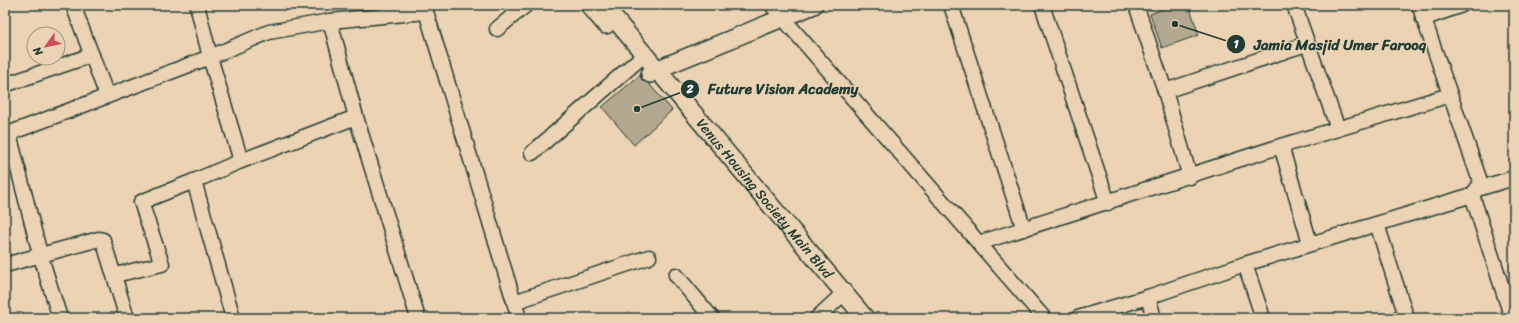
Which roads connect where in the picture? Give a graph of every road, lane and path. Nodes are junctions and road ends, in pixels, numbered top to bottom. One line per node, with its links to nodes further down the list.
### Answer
1 (73, 5): 19 (street)
2 (197, 5): 20 (street)
3 (526, 5): 17 (street)
4 (589, 5): 21 (street, Venus Housing Society Main Blvd)
5 (603, 5): 21 (street, Venus Housing Society Main Blvd)
6 (814, 5): 14 (street)
7 (951, 5): 38 (street)
8 (1042, 5): 36 (street)
9 (1294, 5): 18 (street)
10 (1419, 5): 15 (street)
11 (1462, 5): 15 (street)
12 (1140, 6): 23 (street)
13 (425, 9): 16 (street); 49 (street)
14 (779, 9): 21 (street); 39 (street)
15 (1423, 19): 24 (street)
16 (330, 21): 20 (street); 26 (street)
17 (497, 29)
18 (1306, 44): 23 (street); 27 (street)
19 (92, 55): 22 (street); 25 (street)
20 (210, 57): 25 (street); 31 (street)
21 (647, 67): 30 (street); 47 (street, Venus Housing Society Main Blvd)
22 (5, 85)
23 (1165, 91): 32 (street)
24 (1450, 95): 27 (street); 35 (street)
25 (107, 96): 28 (street)
26 (356, 118): 31 (street); 54 (street)
27 (1338, 129): 29 (street)
28 (7, 134): 41 (street)
29 (1281, 146): 32 (street); 40 (street)
30 (532, 153)
31 (241, 161): 34 (street)
32 (1190, 177): 36 (street)
33 (1514, 178): 35 (street)
34 (194, 181): 45 (street); 53 (street)
35 (1474, 192): 37 (street); 64 (street)
36 (1108, 203): 38 (street)
37 (1377, 224): 40 (street); 50 (street)
38 (1024, 229): 39 (street)
39 (979, 243): 60 (street)
40 (1310, 243): 43 (street)
41 (40, 254): 44 (street); 45 (street); 51 (street)
42 (649, 257): 49 (street)
43 (1244, 264): 48 (street); 63 (street)
44 (5, 265)
45 (115, 275): 52 (street)
46 (676, 275): 56 (street)
47 (840, 297): 57 (street); 58 (street, Venus Housing Society Main Blvd); 59 (street, Venus Housing Society Main Blvd)
48 (1148, 297): 61 (street); 62 (street)
49 (514, 302): 55 (street)
50 (1403, 317)
51 (60, 318)
52 (127, 318)
53 (233, 318)
54 (418, 318)
55 (519, 318)
56 (712, 318)
57 (816, 318)
58 (851, 318)
59 (865, 318)
60 (1044, 318)
61 (1078, 318)
62 (1154, 318)
63 (1263, 318)
64 (1512, 318)

